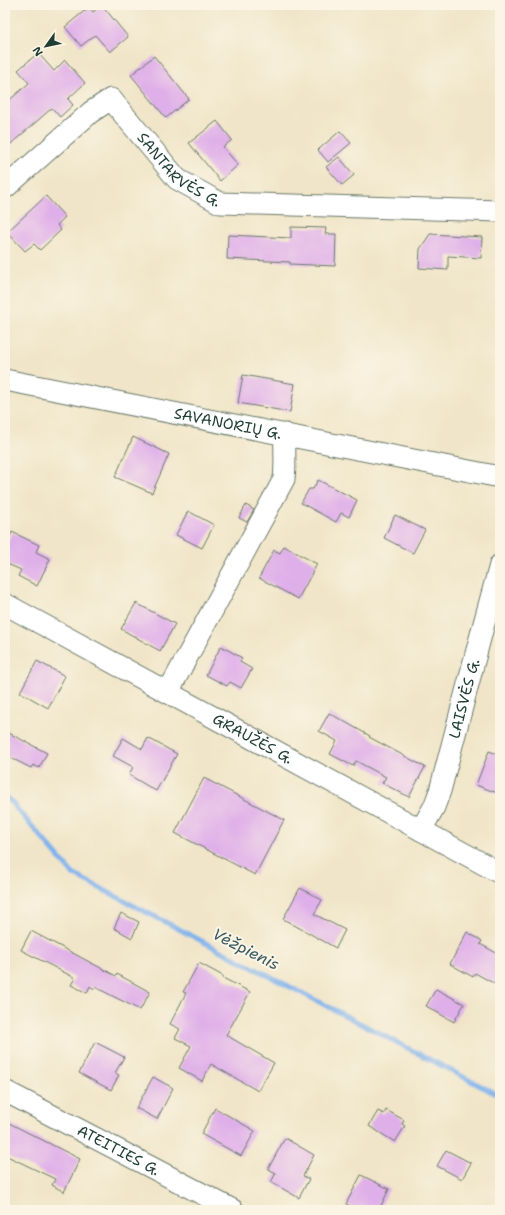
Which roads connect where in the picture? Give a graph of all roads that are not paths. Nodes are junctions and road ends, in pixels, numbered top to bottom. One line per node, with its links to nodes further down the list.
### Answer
1 (5, 188): 2 (street, SANTARVĖS G.)
2 (500, 211)
3 (5, 380): 4 (street, SAVANORIŲ G.)
4 (285, 434): 5 (street); 9 (street, SAVANORIŲ G.)
5 (500, 477)
6 (500, 565): 8 (street, LAISVĖS G.)
7 (5, 604): 9 (street, GRAUŽĖS G.)
8 (491, 631): 10 (street, LAISVĖS G.)
9 (168, 692): 10 (street, GRAUŽĖS G.)
10 (422, 830): 11 (street, GRAUŽĖS G.)
11 (500, 873)
12 (5, 1091): 13 (street, ATEITIES G.)
13 (232, 1210)

